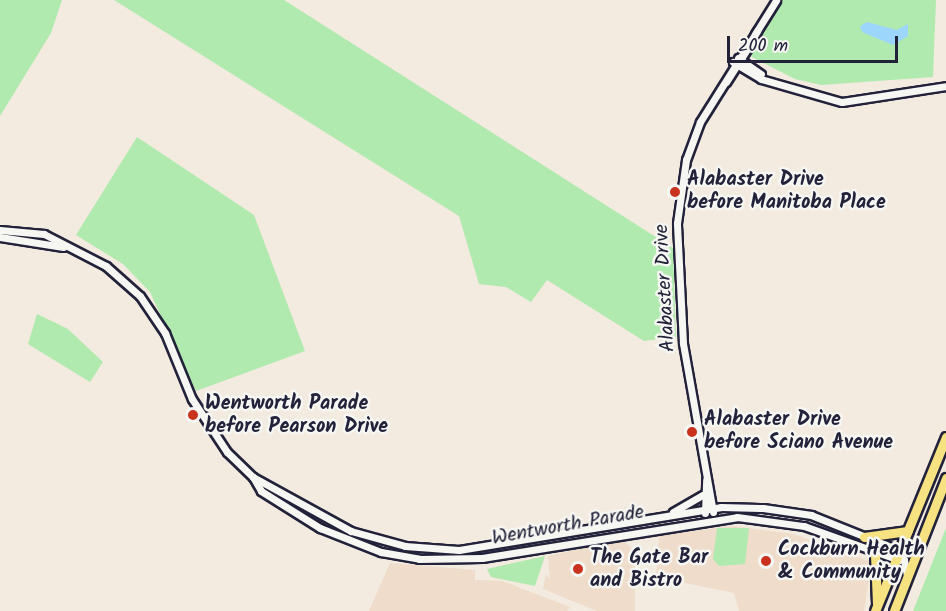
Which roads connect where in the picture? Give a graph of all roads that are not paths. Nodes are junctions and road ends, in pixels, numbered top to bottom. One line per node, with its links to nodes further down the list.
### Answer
1 (776, 0): 2 (street, Alabaster Drive)
2 (737, 61): 3 (street); 10 (street, Alabaster Drive)
3 (946, 86)
4 (0, 230): 6 (street, Wentworth Parade)
5 (0, 237): 6 (street, Wentworth Parade)
6 (68, 248): 8 (street, Wentworth Parade)
7 (946, 437): 16 (highway)
8 (253, 477): 17 (street, Wentworth Parade); 19 (street, Wentworth Parade)
9 (946, 477): 20 (highway)
10 (706, 480): 11 (street, Alabaster Drive); 12 (street, Alabaster Drive)
11 (703, 495): 12 (street, Alabaster Drive); 13 (street)
12 (709, 508): 13 (street, Wentworth Parade); 14 (street, Alabaster Drive); 15 (street, Alabaster Drive); 18 (street, Wentworth Parade)
13 (668, 515): 17 (street, Wentworth Parade)
14 (713, 519): 15 (street, Wentworth Parade); 21 (street, Wentworth Parade)
15 (705, 520): 19 (street, Wentworth Parade)
16 (908, 531): 18 (highway); 22 (highway)
17 (564, 534): 19 (street)
18 (864, 537): 22 (street, Wentworth Parade)
19 (566, 544)
20 (917, 551): 22 (street); 23 (highway)
21 (875, 554): 22 (street, Wentworth Parade); 24 (highway)
22 (899, 558): 23 (street); 24 (highway)
23 (904, 584): 25 (highway)
24 (876, 608)
25 (894, 611)

